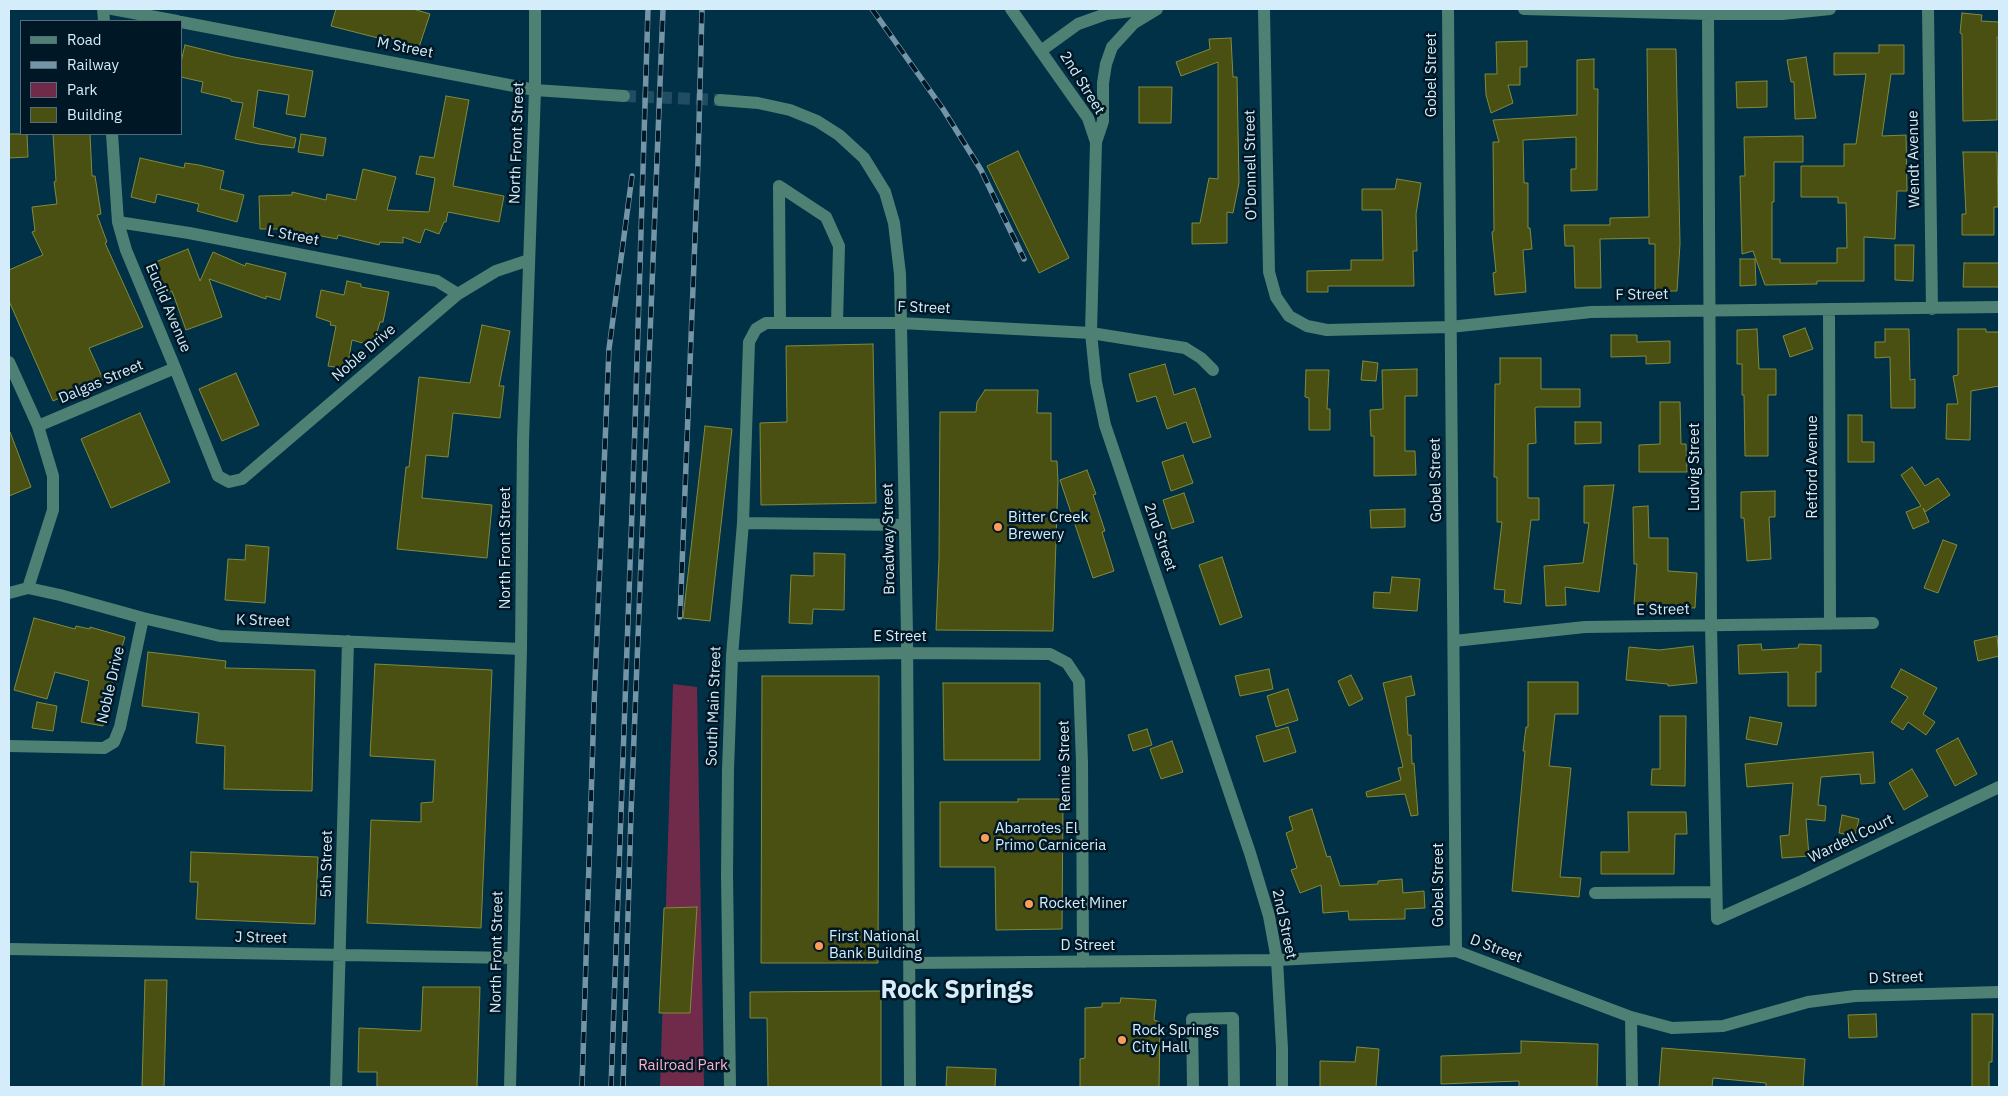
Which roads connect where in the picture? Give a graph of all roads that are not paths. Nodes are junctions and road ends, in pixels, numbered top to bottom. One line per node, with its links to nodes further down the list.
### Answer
1 (112, 9): 12 (street)
2 (535, 9): 15 (street, North Front Street)
3 (1011, 9): 14 (street, 2nd Street)
4 (1149, 9): 14 (street)
5 (1157, 9): 19 (street)
6 (1264, 9): 27 (street, O'Donnell Street)
7 (1448, 9): 31 (street, Gobel Street)
8 (1524, 9): 11 (street)
9 (1830, 9): 11 (street)
10 (1928, 9): 25 (street, Wendt Avenue)
11 (1708, 14): 26 (street, Ludvig Street)
12 (172, 20)
13 (182, 22): 15 (street, M Street)
14 (1042, 50): 19 (street, 2nd Street)
15 (535, 90): 16 (street, M Street); 21 (street, North Front Street)
16 (624, 96)
17 (720, 100): 30 (street, Broadway Street)
18 (112, 135): 20 (street, Euclid Avenue)
19 (1096, 142): 33 (street, 2nd Street)
20 (118, 222): 22 (street, L Street); 35 (street, Euclid Avenue)
21 (528, 260): 22 (street, Noble Drive); 49 (street, North Front Street)
22 (458, 294): 38 (street, Noble Drive)
23 (1999, 308): 25 (street, F Street)
24 (1829, 309): 25 (street, F Street); 26 (street, F Street); 45 (street, Retford Avenue)
25 (1932, 309)
26 (1710, 310): 31 (street, F Street); 46 (street, Ludvig Street)
27 (1289, 316): 31 (street, F Street)
28 (780, 323): 29 (street, F Street); 29 (street); 32 (street, F Street)
29 (837, 323): 30 (street, F Street)
30 (901, 323): 33 (street, F Street); 40 (street, Broadway Street)
31 (1450, 327): 48 (street, Gobel Street)
32 (756, 329): 39 (street, South Main Street)
33 (1092, 333): 36 (street, F Street); 62 (street, 2nd Street)
34 (9, 362): 37 (street)
35 (176, 368): 37 (street, Dalgas Street); 38 (street, Euclid Avenue)
36 (1213, 370)
37 (38, 426): 41 (street)
38 (229, 482)
39 (743, 523): 40 (street); 51 (street, South Main Street)
40 (905, 526): 50 (street, Broadway Street)
41 (28, 588): 42 (street, K Street); 43 (street, K Street)
42 (9, 593)
43 (142, 618): 47 (street, K Street); 53 (street, Noble Drive)
44 (1873, 623): 45 (street, E Street)
45 (1830, 624): 46 (street, E Street)
46 (1711, 626): 48 (street, E Street); 55 (street, Ludvig Street)
47 (348, 641): 49 (street, K Street); 60 (street, 5th Street)
48 (1454, 641): 59 (street, Gobel Street)
49 (522, 649): 61 (street, North Front Street)
50 (908, 653): 51 (street, E Street); 52 (street, E Street); 64 (street, Broadway Street)
51 (732, 656): 70 (street, South Main Street)
52 (1067, 663): 63 (street, Rennie Street)
53 (9, 746)
54 (1999, 786): 57 (street, Wardell Court)
55 (1716, 892): 56 (street); 57 (street, Ludvig Street)
56 (1595, 893)
57 (1717, 919)
58 (9, 950): 60 (street, J Street)
59 (1456, 951): 62 (street, D Street); 66 (street, D Street)
60 (341, 956): 61 (street, J Street); 68 (street, 5th Street)
61 (513, 958): 69 (street, North Front Street)
62 (1277, 960): 63 (street, D Street); 73 (street, 2nd Street)
63 (1083, 962): 64 (street, D Street)
64 (910, 963): 71 (street, Broadway Street)
65 (1999, 992): 66 (street, D Street)
66 (1631, 1017): 74 (street)
67 (1192, 1086): 72 (street)
68 (336, 1087)
69 (510, 1087)
70 (730, 1087)
71 (910, 1087)
72 (1234, 1087)
73 (1282, 1087)
74 (1632, 1087)

